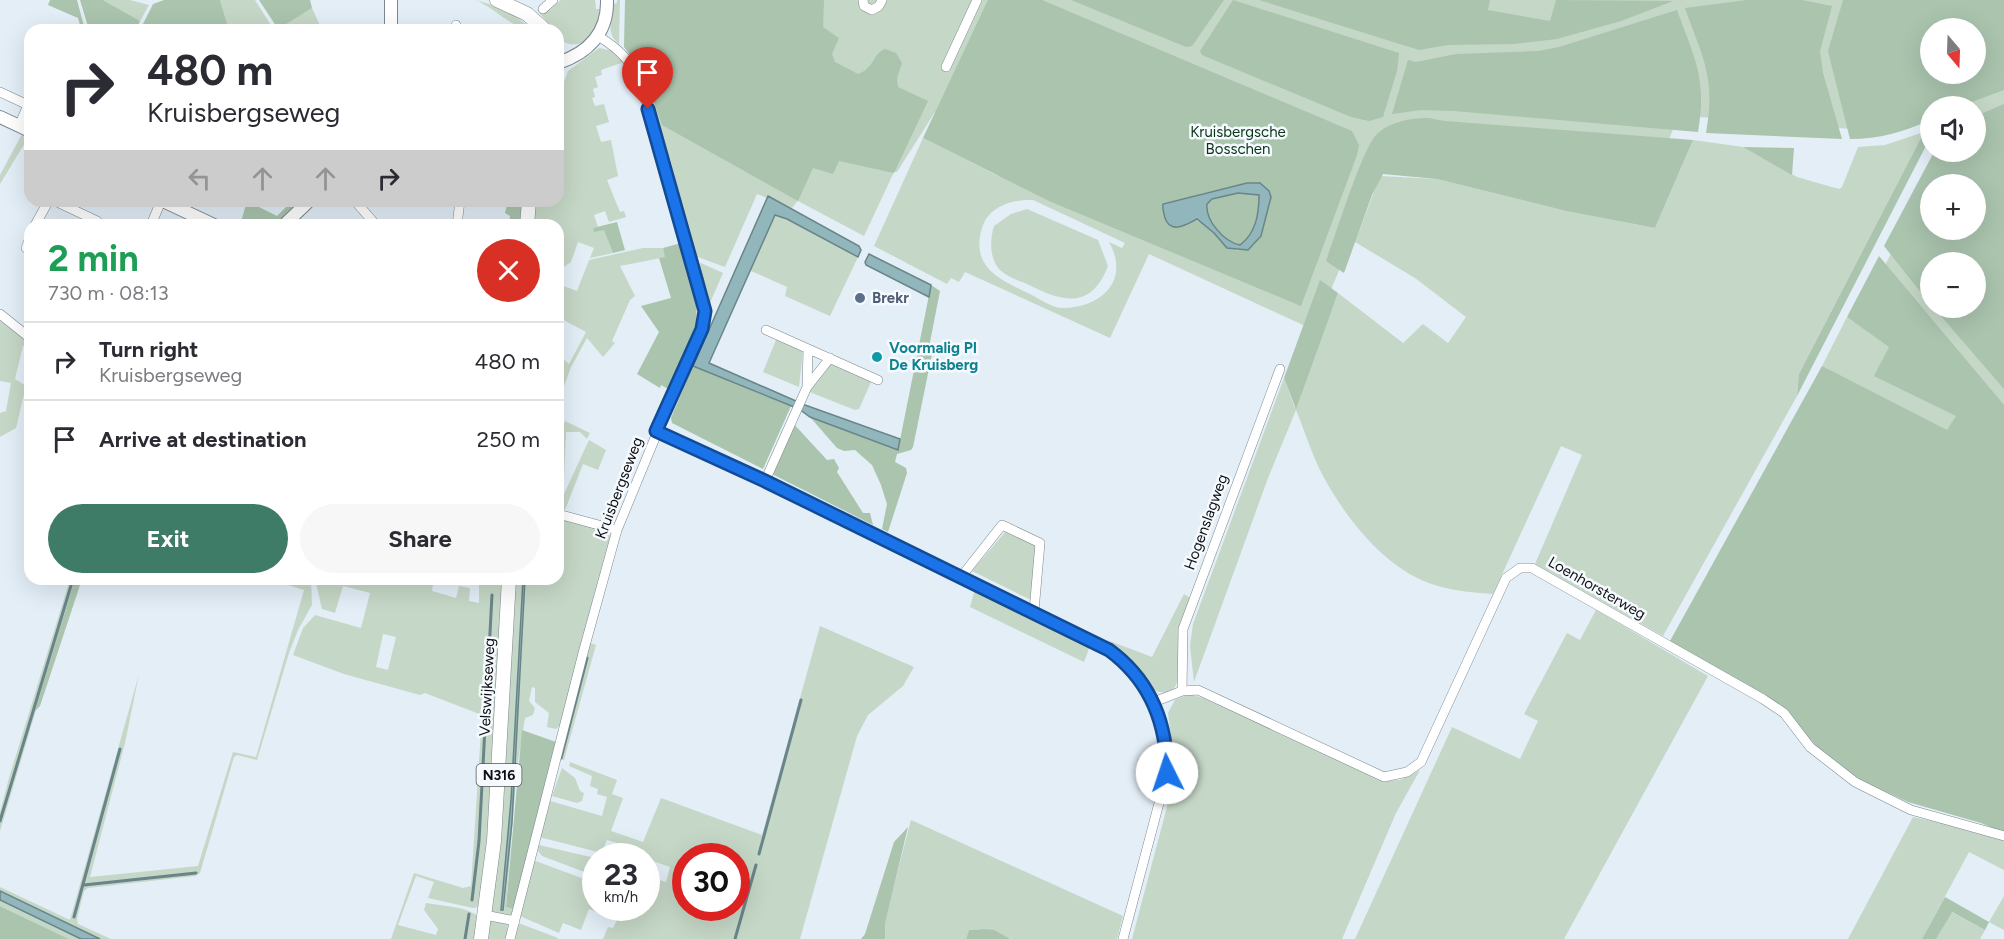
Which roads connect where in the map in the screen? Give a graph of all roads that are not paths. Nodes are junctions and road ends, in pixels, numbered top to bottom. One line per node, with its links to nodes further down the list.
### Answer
1 (391, 0): 9 (street)
2 (497, 0): 10 (main road)
3 (553, 0): 8 (street)
4 (607, 0): 11 (street)
5 (863, 0): 6 (street)
6 (882, 0)
7 (976, 0): 13 (street)
8 (543, 9)
9 (391, 24)
10 (538, 24)
11 (598, 36): 12 (street); 34 (street, Kruisbergseweg)
12 (564, 60)
13 (946, 67)
14 (0, 92): 15 (street)
15 (24, 103)
16 (0, 117): 17 (street)
17 (24, 128)
18 (68, 207): 22 (street)
19 (175, 207): 23 (street)
20 (303, 207): 24 (street)
21 (360, 207): 25 (street)
22 (95, 219)
23 (201, 219)
24 (290, 219)
25 (371, 219)
26 (0, 314): 28 (street)
27 (766, 330): 29 (street)
28 (24, 333)
29 (808, 349): 30 (street); 33 (street)
30 (830, 358): 32 (street); 33 (street)
31 (1280, 369): 41 (street, Hogenslagweg)
32 (878, 380)
33 (807, 387): 35 (street)
34 (656, 431): 35 (street); 37 (street, Kruisbergseweg)
35 (765, 481): 38 (street)
36 (564, 516): 37 (street)
37 (617, 530): 45 (street, Kruisbergseweg)
38 (961, 577): 40 (street); 40 (street)
39 (509, 585): 44 (main road, Velswijkseweg / N316)
40 (1034, 611): 42 (street)
41 (1182, 691): 42 (street); 43 (street, Loenhorsterweg)
42 (1154, 702): 48 (street)
43 (2004, 836)
44 (485, 915): 45 (street); 46 (main road, Velswijkseweg / N316)
45 (515, 921): 47 (street, Kruisbergseweg)
46 (481, 939)
47 (510, 939)
48 (1123, 939)

